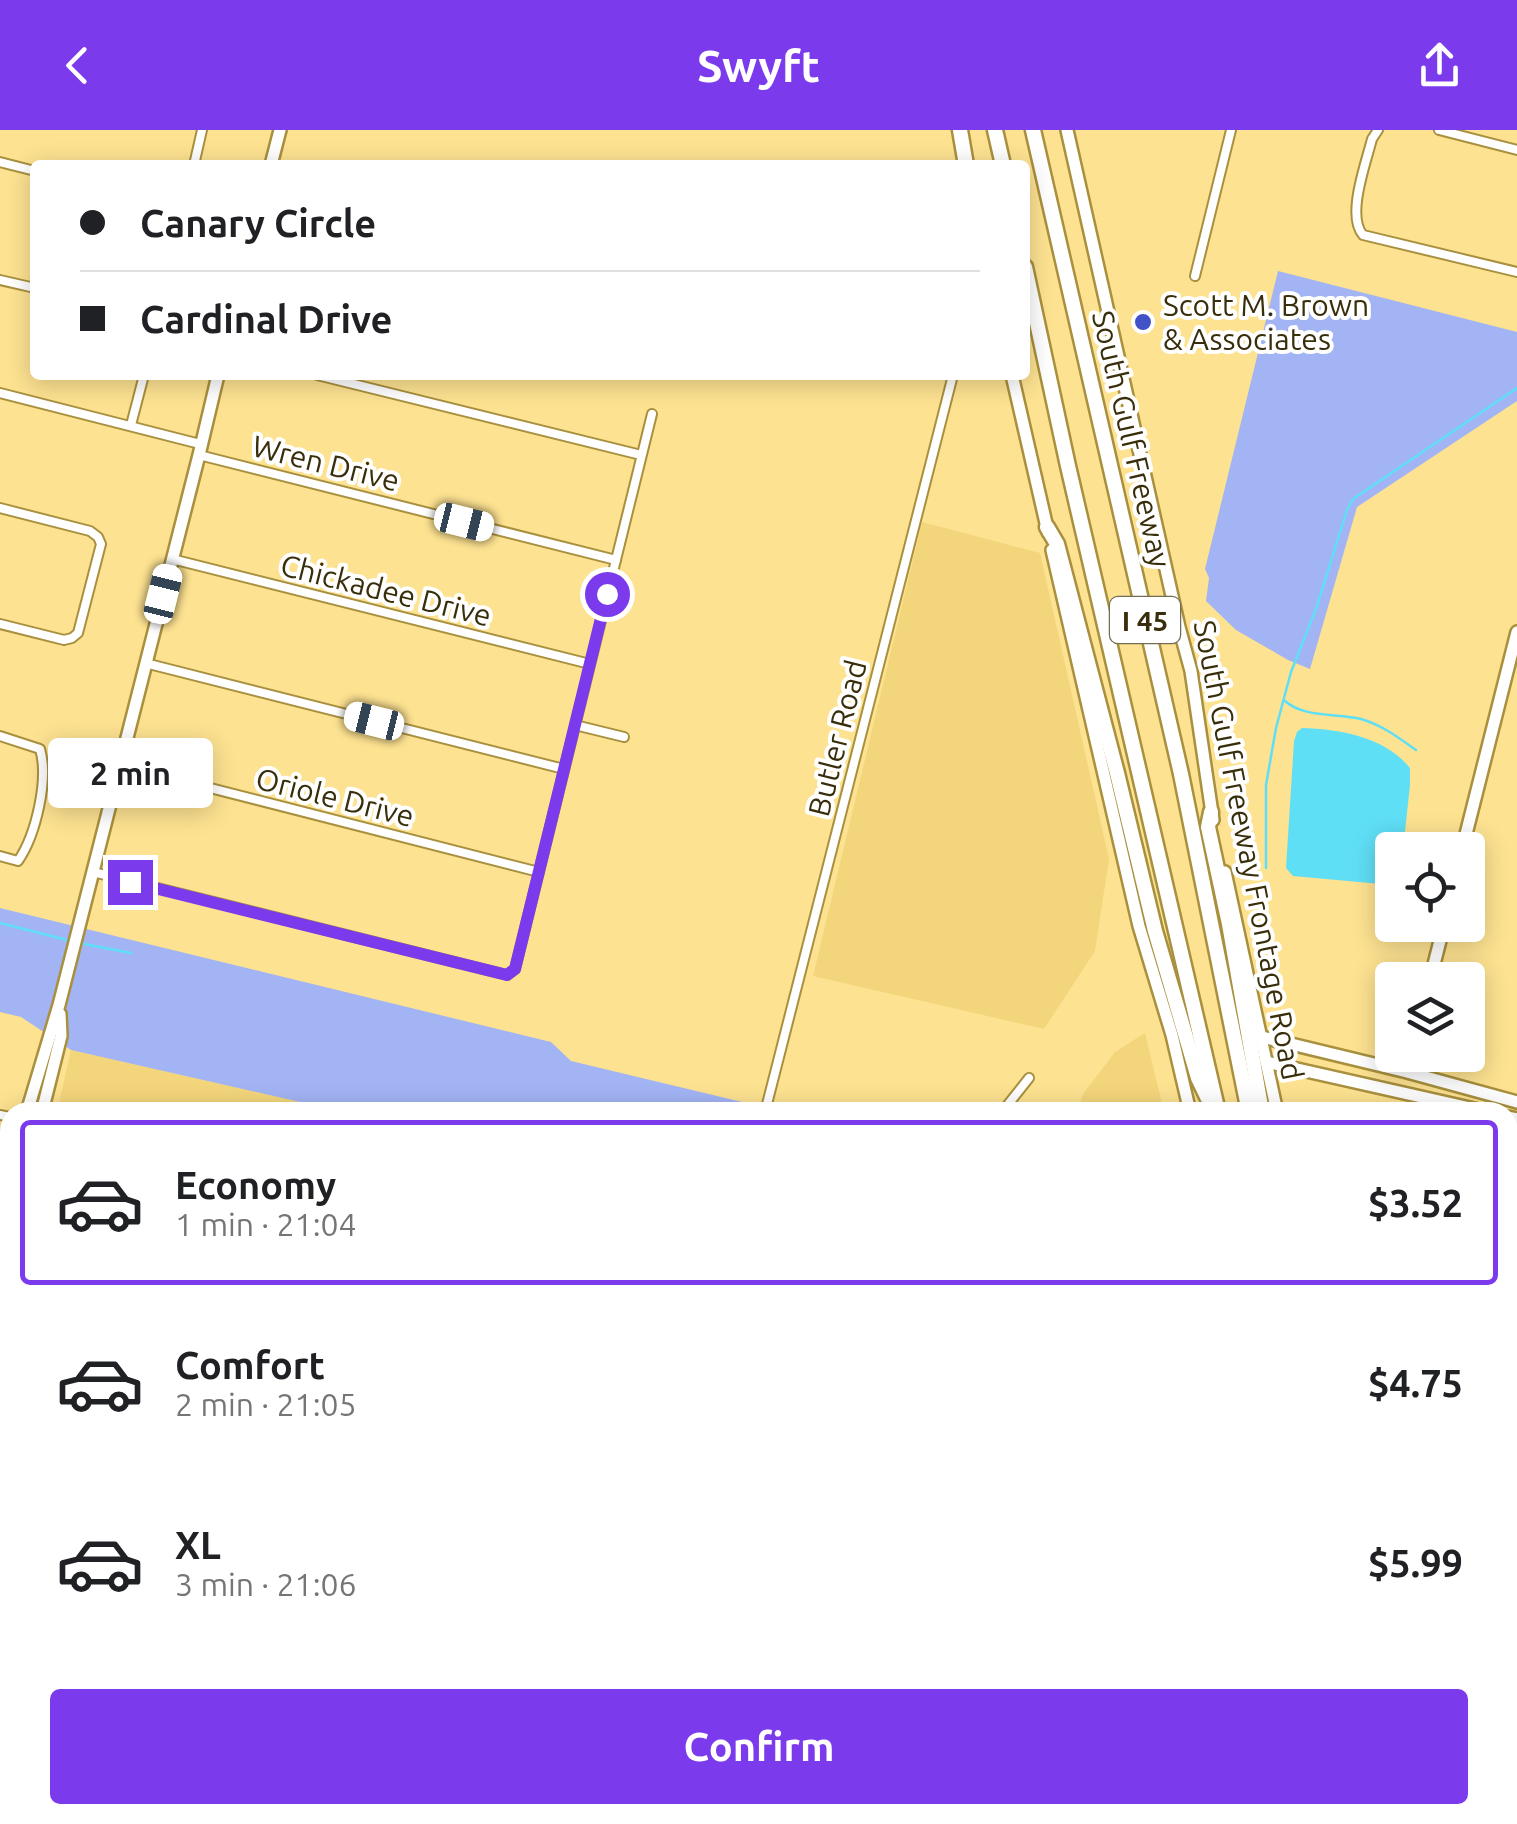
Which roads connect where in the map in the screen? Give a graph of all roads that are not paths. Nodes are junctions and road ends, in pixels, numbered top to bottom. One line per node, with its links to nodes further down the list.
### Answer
1 (202, 130): 11 (street)
2 (280, 130): 12 (street)
3 (959, 130): 13 (highway)
4 (995, 130): 14 (highway)
5 (1033, 130): 64 (highway, South Gulf Freeway / I 45)
6 (1067, 130): 45 (street, South Gulf Freeway Frontage Road)
7 (1231, 130): 18 (street)
8 (1439, 130): 10 (street)
9 (1376, 133): 17 (street)
10 (1517, 150)
11 (195, 160)
12 (272, 160)
13 (965, 160)
14 (1001, 160)
15 (0, 162): 16 (street)
16 (30, 170)
17 (1517, 272)
18 (1196, 276)
19 (0, 280): 20 (street)
20 (30, 287)
21 (1030, 291): 63 (highway, I 45)
22 (143, 380): 29 (street)
23 (217, 380): 30 (street)
24 (337, 380): 31 (street)
25 (952, 380): 59 (street, Butler Road)
26 (1013, 380): 33 (street)
27 (0, 393): 29 (street, Wren Drive)
28 (652, 414): 31 (street)
29 (131, 426): 30 (street, Wren Drive)
30 (200, 449): 34 (street); 35 (street, Wren Drive)
31 (641, 455): 35 (street)
32 (0, 508): 36 (street)
33 (1047, 528): 61 (street); 62 (highway)
34 (172, 559): 38 (street); 39 (street, Chickadee Drive)
35 (616, 560): 39 (street)
36 (0, 624)
37 (1517, 632): 46 (street)
38 (146, 663): 43 (street); 44 (street)
39 (590, 664): 40 (street)
40 (575, 725): 42 (street); 44 (street)
41 (0, 736): 47 (street)
42 (624, 737)
43 (120, 765): 48 (street); 49 (street, Oriole Drive)
44 (564, 769): 49 (street)
45 (1211, 812): 51 (street, South Gulf Freeway Frontage Road); 65 (highway)
46 (1467, 832)
47 (0, 856)
48 (93, 872): 49 (street); 50 (street)
49 (539, 872)
50 (59, 1004): 57 (street); 58 (street)
51 (1262, 1037): 52 (street, South Gulf Freeway Frontage Road); 53 (street)
52 (1266, 1062): 56 (street); 66 (street, South Gulf Freeway Frontage Road)
53 (1375, 1064)
54 (1406, 1072): 56 (street); 68 (street)
55 (1028, 1078): 60 (street)
56 (1402, 1092): 67 (street)
57 (31, 1102)
58 (44, 1102)
59 (769, 1102)
60 (1010, 1102)
61 (1188, 1102)
62 (1211, 1102)
63 (1214, 1102)
64 (1247, 1102)
65 (1260, 1102)
66 (1275, 1102)
67 (1445, 1102)
68 (1517, 1102)

